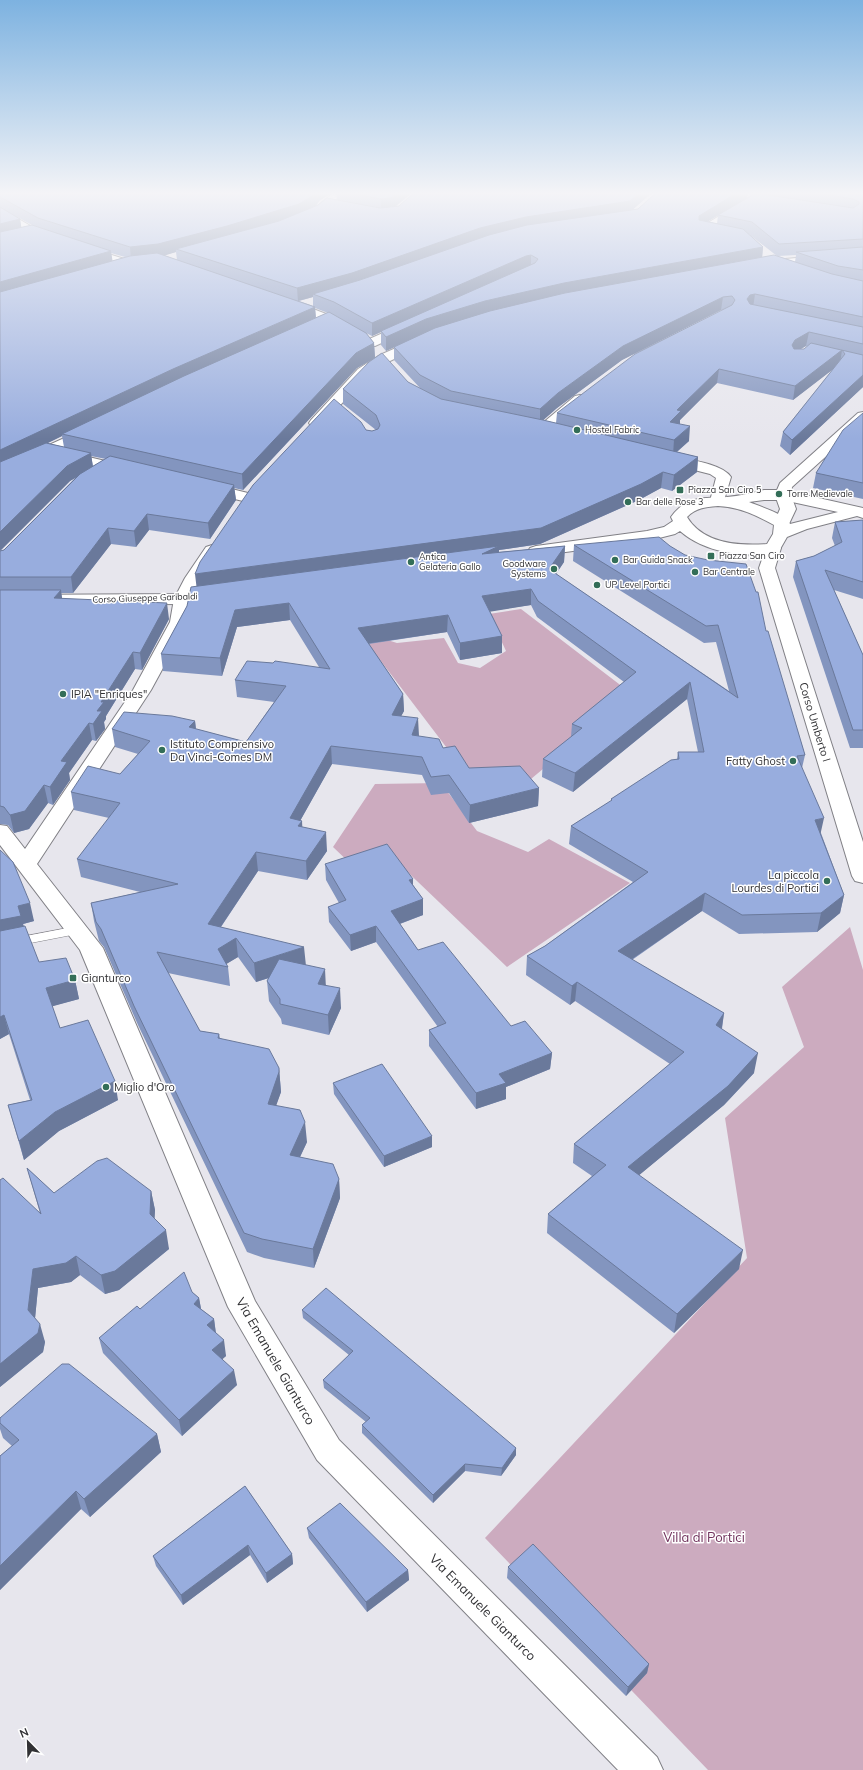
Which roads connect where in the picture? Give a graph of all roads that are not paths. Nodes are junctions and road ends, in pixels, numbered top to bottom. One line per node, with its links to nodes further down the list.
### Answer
1 (277, 300): 3 (street)
2 (311, 302): 3 (street)
3 (298, 307): 4 (street)
4 (330, 320): 6 (street); 8 (street)
5 (421, 321): 8 (street)
6 (315, 326)
7 (430, 337): 9 (street)
8 (371, 343): 9 (street)
9 (389, 364): 11 (street)
10 (592, 390): 16 (street)
11 (332, 404): 12 (street); 17 (street)
12 (343, 413)
13 (863, 416): 26 (street)
14 (103, 424): 19 (street)
15 (528, 427): 16 (street)
16 (543, 430): 18 (street)
17 (306, 433)
18 (558, 434)
19 (47, 451): 21 (street); 22 (street)
20 (656, 456): 28 (street)
21 (109, 466): 23 (street); 24 (street)
22 (2, 470)
23 (140, 473)
24 (89, 478)
25 (193, 485): 27 (street)
26 (783, 495): 28 (street); 29 (street); 31 (street)
27 (247, 498)
28 (724, 501): 30 (street); 31 (street)
29 (861, 513): 31 (street)
30 (681, 523): 33 (street); 34 (street)
31 (782, 528): 35 (street)
32 (222, 535): 40 (street)
33 (647, 536): 34 (street); 37 (street)
34 (700, 539): 36 (street)
35 (773, 548): 36 (street); 38 (street)
36 (744, 549): 38 (street)
37 (520, 554)
38 (767, 568): 44 (street, Corso Umberto I)
39 (235, 592): 40 (street, Corso Giuseppe Garibaldi)
40 (183, 599): 41 (street, Corso Giuseppe Garibaldi); 43 (street)
41 (0, 600)
42 (0, 831): 43 (street, Via Emanuele Gianturco)
43 (26, 864): 45 (street, Via Emanuele Gianturco)
44 (863, 876)
45 (78, 930): 46 (lane); 47 (street, Via Emanuele Gianturco)
46 (0, 945)
47 (644, 1770)

